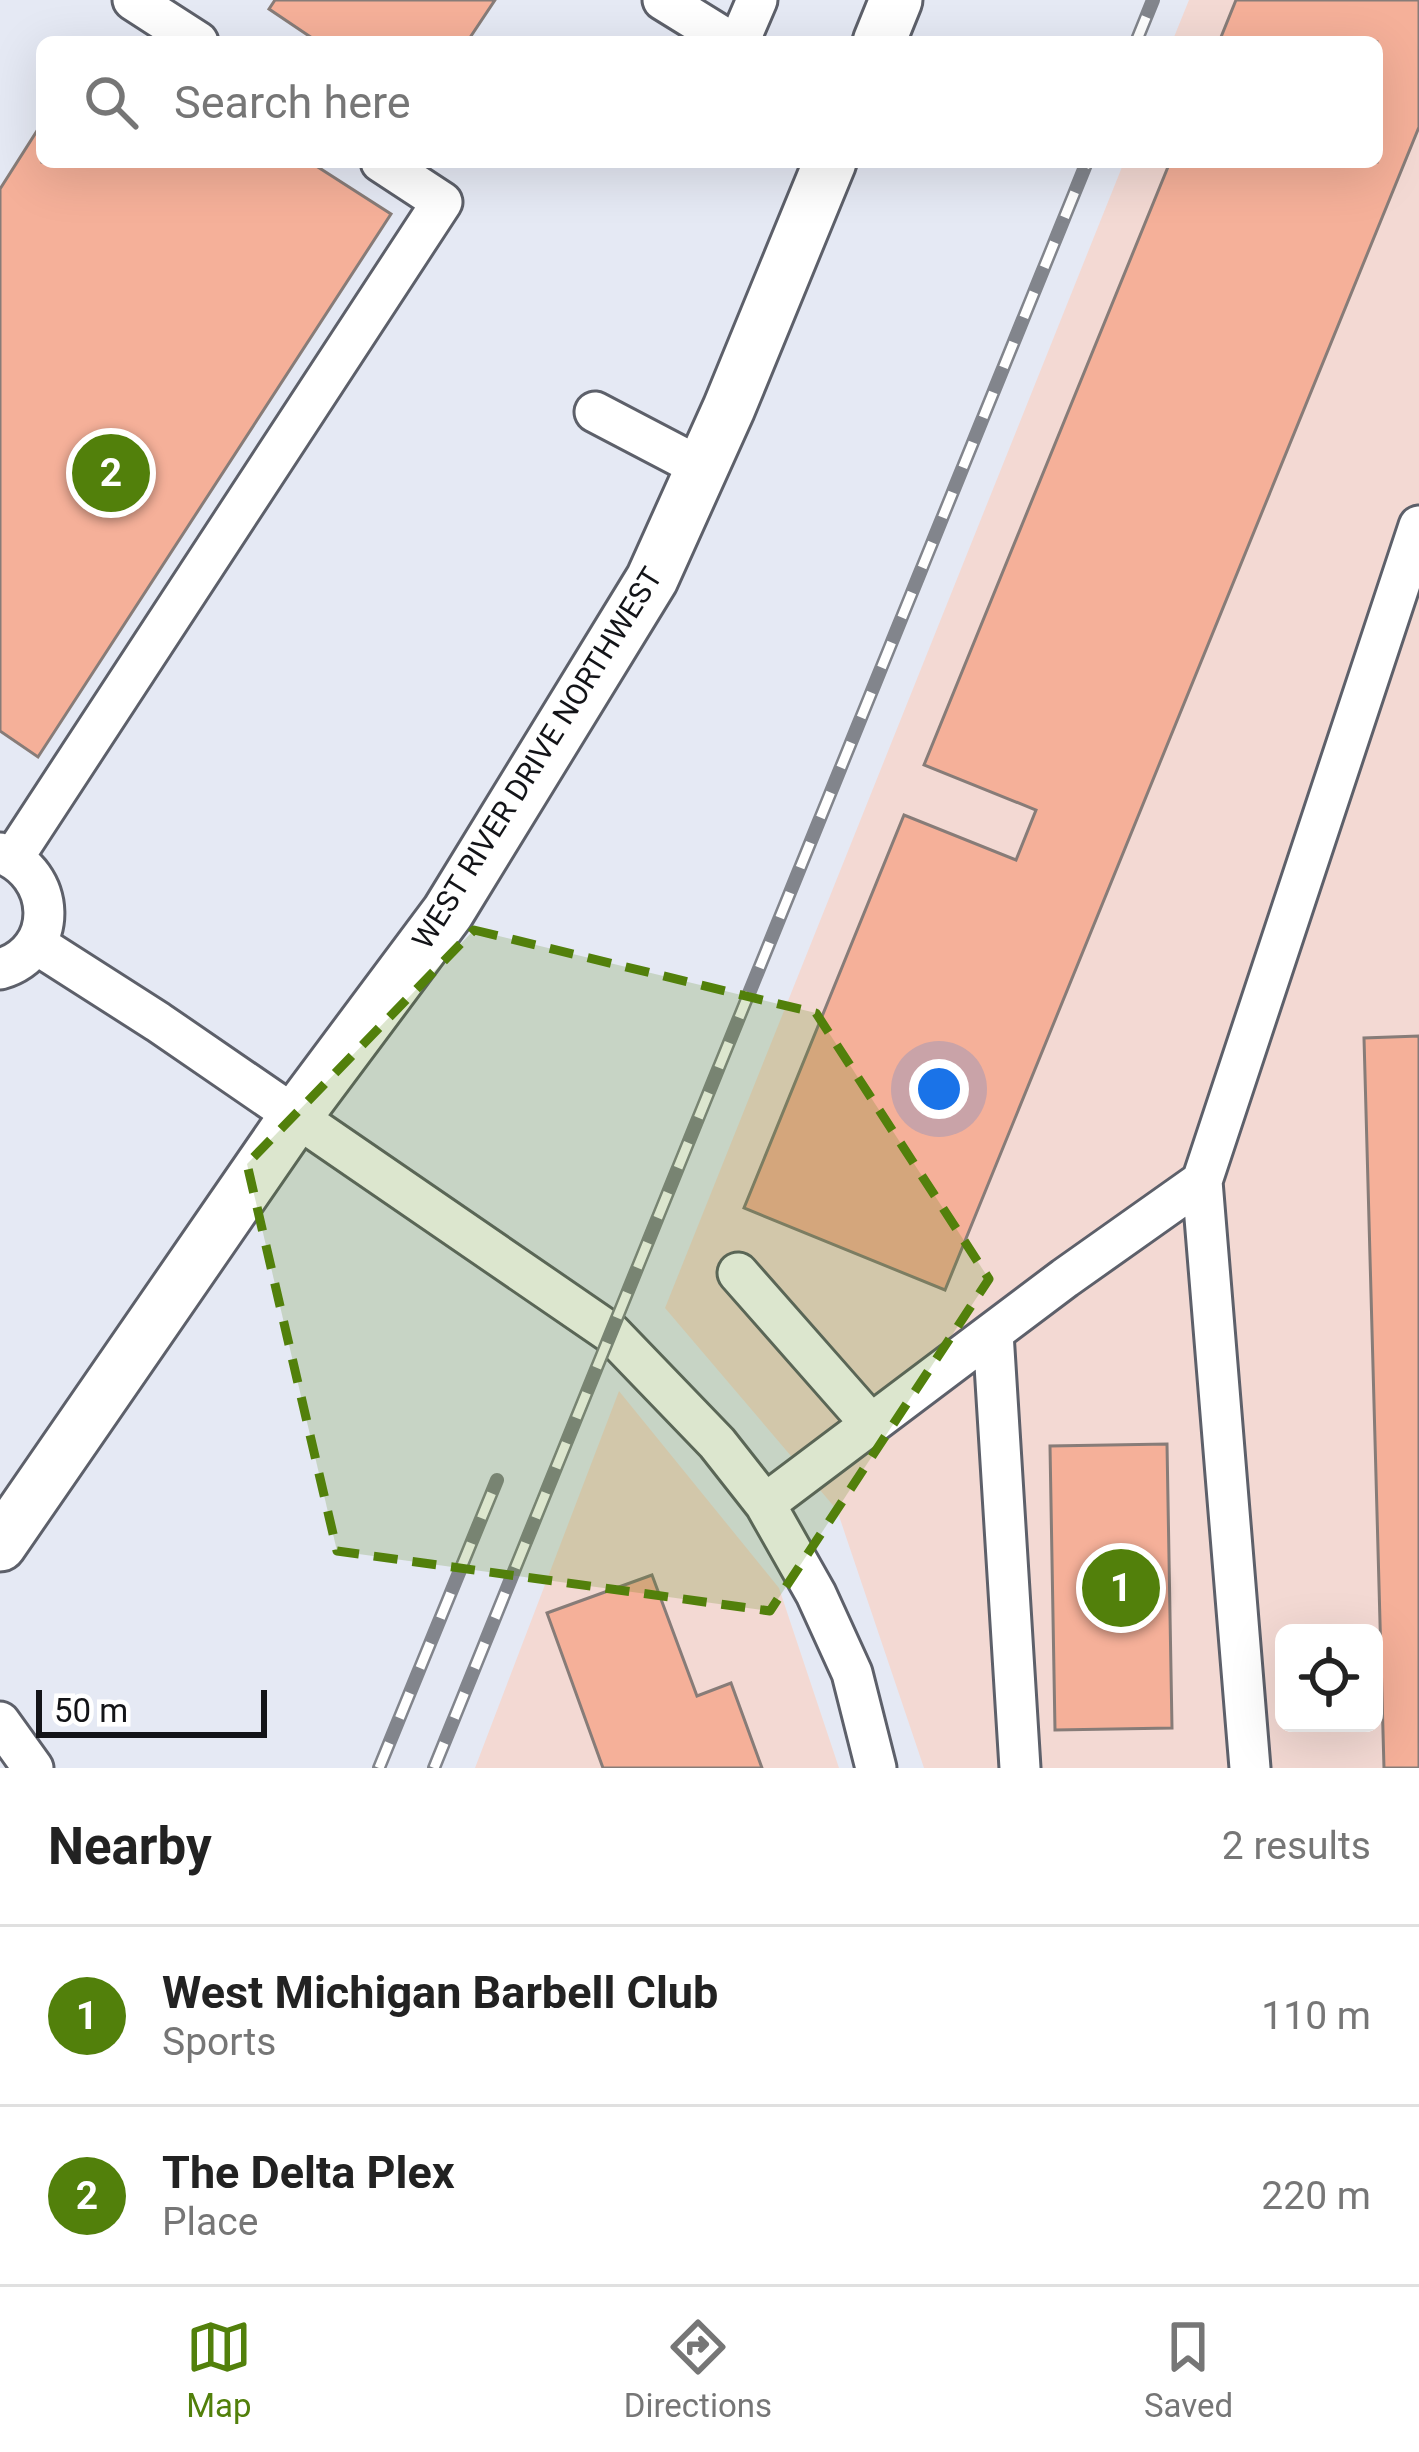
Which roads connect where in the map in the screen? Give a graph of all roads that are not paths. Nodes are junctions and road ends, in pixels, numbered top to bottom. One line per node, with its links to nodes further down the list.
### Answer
1 (134, 0): 5 (street)
2 (663, 0): 6 (street)
3 (757, 0): 7 (street)
4 (896, 0): 8 (main road)
5 (189, 36)
6 (725, 36)
7 (738, 36)
8 (881, 36)
9 (390, 168): 14 (street)
10 (827, 168): 12 (main road, WEST RIVER DRIVE NORTHWEST)
11 (595, 412): 12 (street)
12 (702, 468): 17 (main road, WEST RIVER DRIVE NORTHWEST)
13 (1419, 526): 18 (street)
14 (7, 856): 15 (street)
15 (36, 944): 16 (street); 17 (street)
16 (0, 969)
17 (295, 1117): 22 (street); 23 (main road, WEST RIVER DRIVE NORTHWEST)
18 (1202, 1181): 20 (street); 28 (street)
19 (738, 1273): 21 (street)
20 (993, 1333): 21 (street); 27 (street)
21 (871, 1424): 22 (street)
22 (765, 1504): 26 (street)
23 (0, 1545)
24 (0, 1722): 25 (street)
25 (33, 1768)
26 (877, 1768)
27 (1020, 1768)
28 (1250, 1768)

